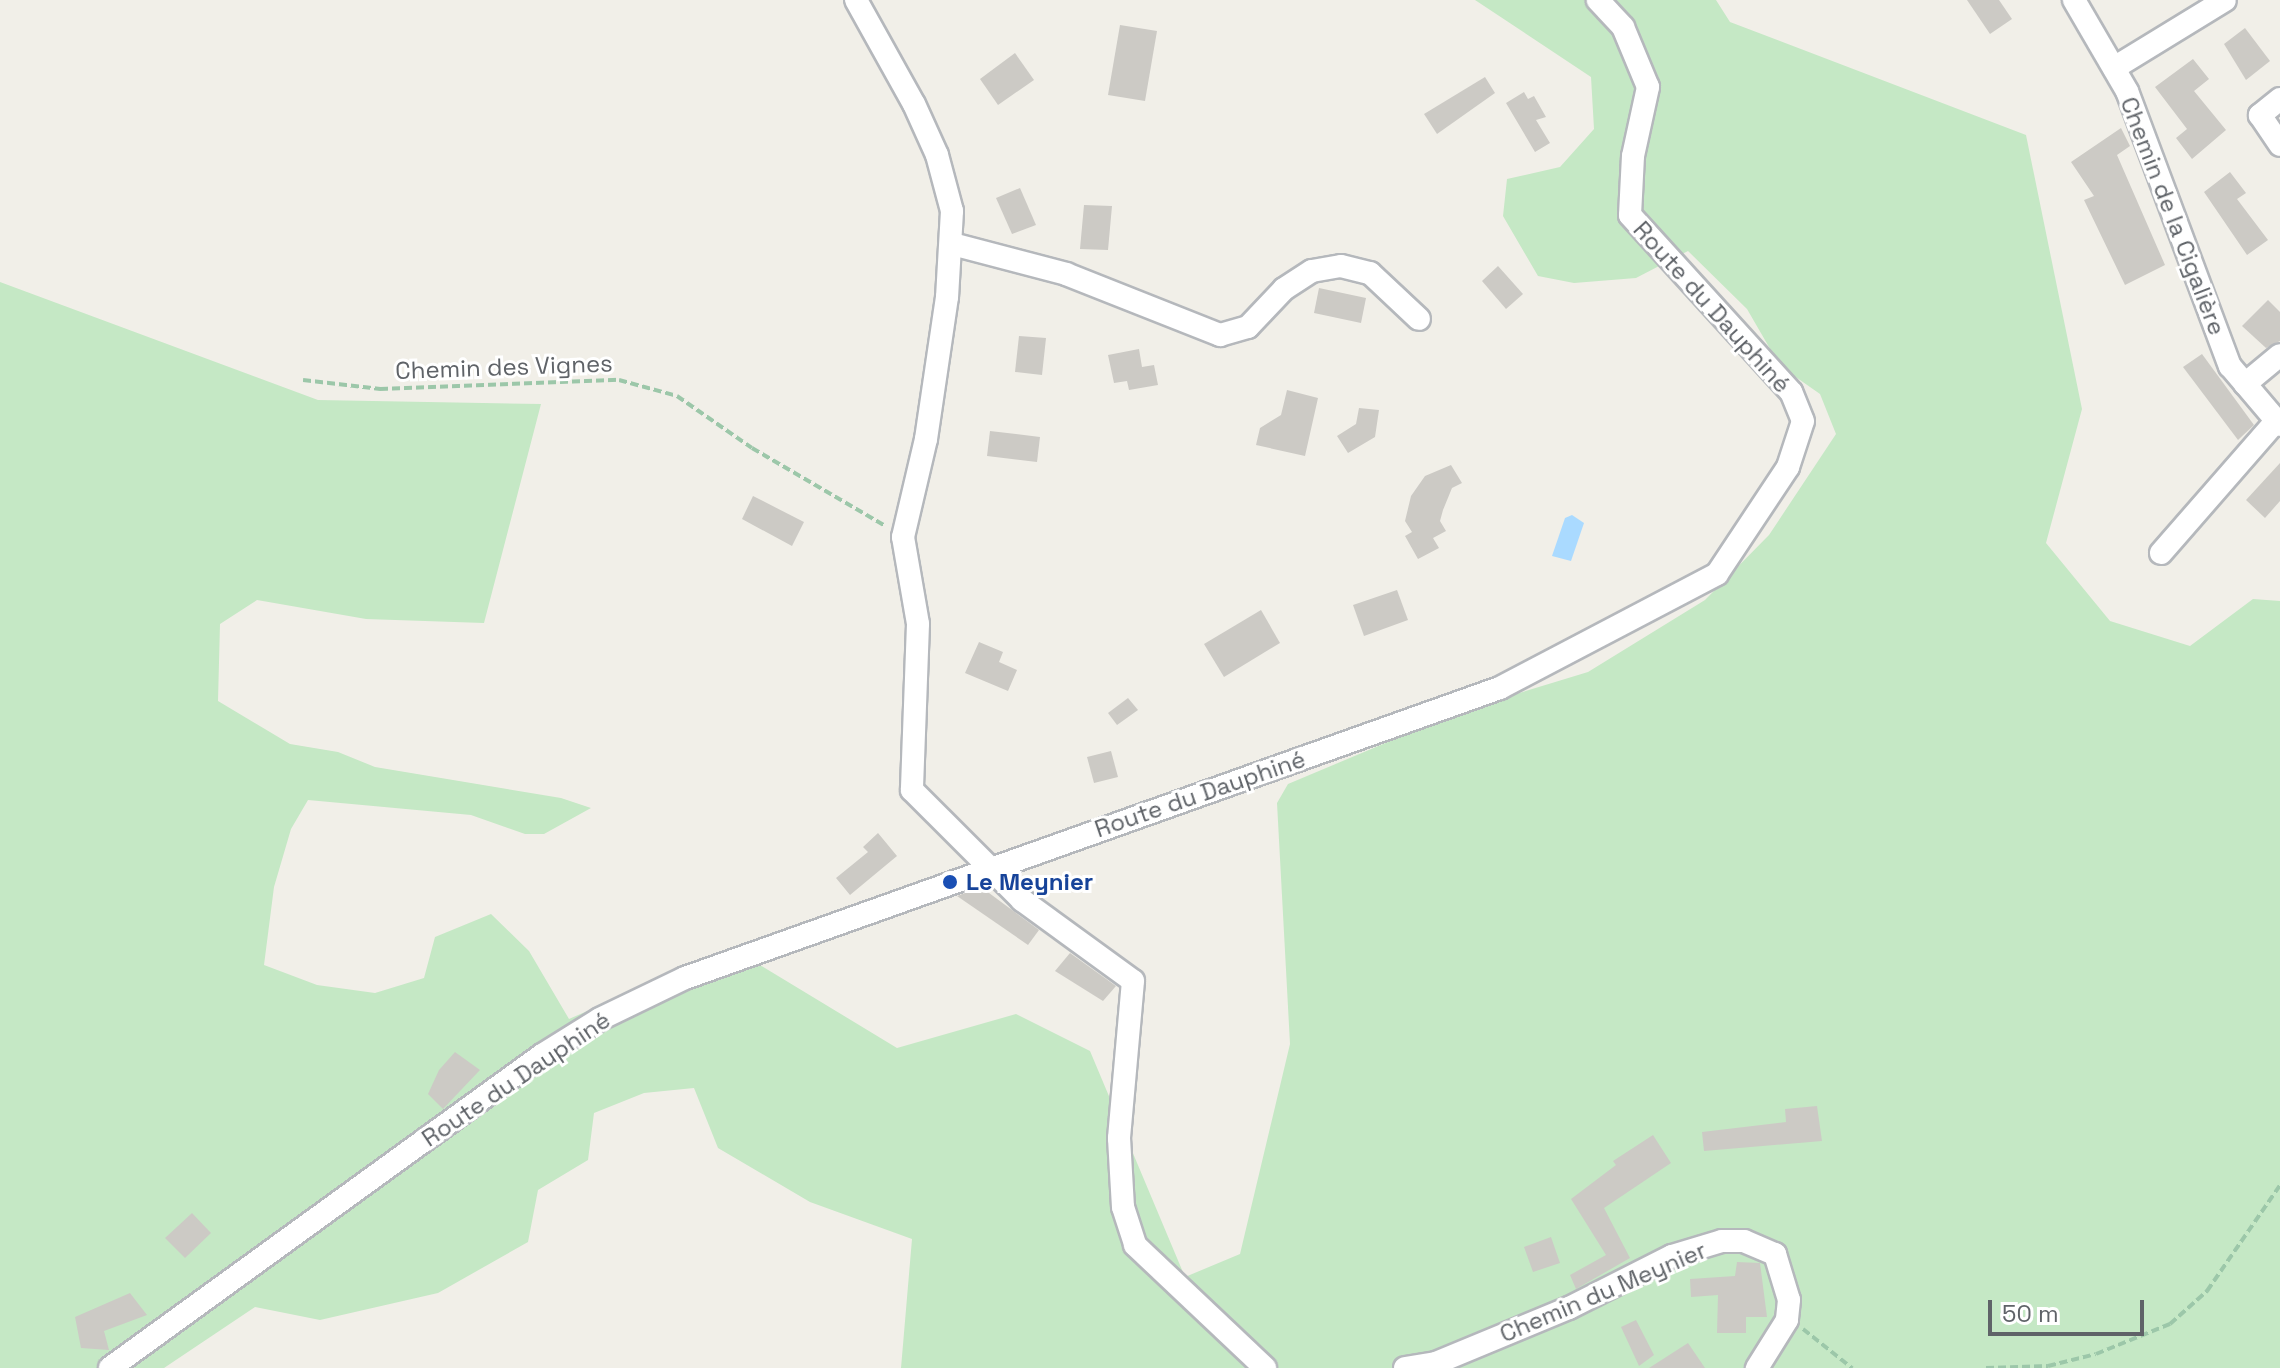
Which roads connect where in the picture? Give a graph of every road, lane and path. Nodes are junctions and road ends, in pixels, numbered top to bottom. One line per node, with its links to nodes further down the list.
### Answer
1 (856, 0): 8 (street)
2 (1598, 0): 16 (street, Route du Dauphiné)
3 (2074, 0): 5 (street, Chemin de la Cigalière)
4 (2225, 0): 5 (street)
5 (2114, 68): 12 (street, Chemin de la Cigalière)
6 (2280, 99): 7 (street)
7 (2280, 145)
8 (952, 244): 9 (street); 14 (street)
9 (1419, 319)
10 (2280, 355): 12 (street)
11 (303, 380): 14 (path, Chemin des Vignes)
12 (2245, 384): 13 (street, Chemin de la Cigalière)
13 (2278, 423): 15 (street)
14 (903, 537): 16 (street)
15 (2161, 553)
16 (985, 869): 19 (street, Route du Dauphiné); 20 (street)
17 (2280, 1185): 24 (path)
18 (1787, 1320): 21 (street, Chemin du Meynier); 22 (street); 23 (path)
19 (110, 1368)
20 (1265, 1368)
21 (1405, 1368)
22 (1757, 1368)
23 (1852, 1368)
24 (1986, 1368)

